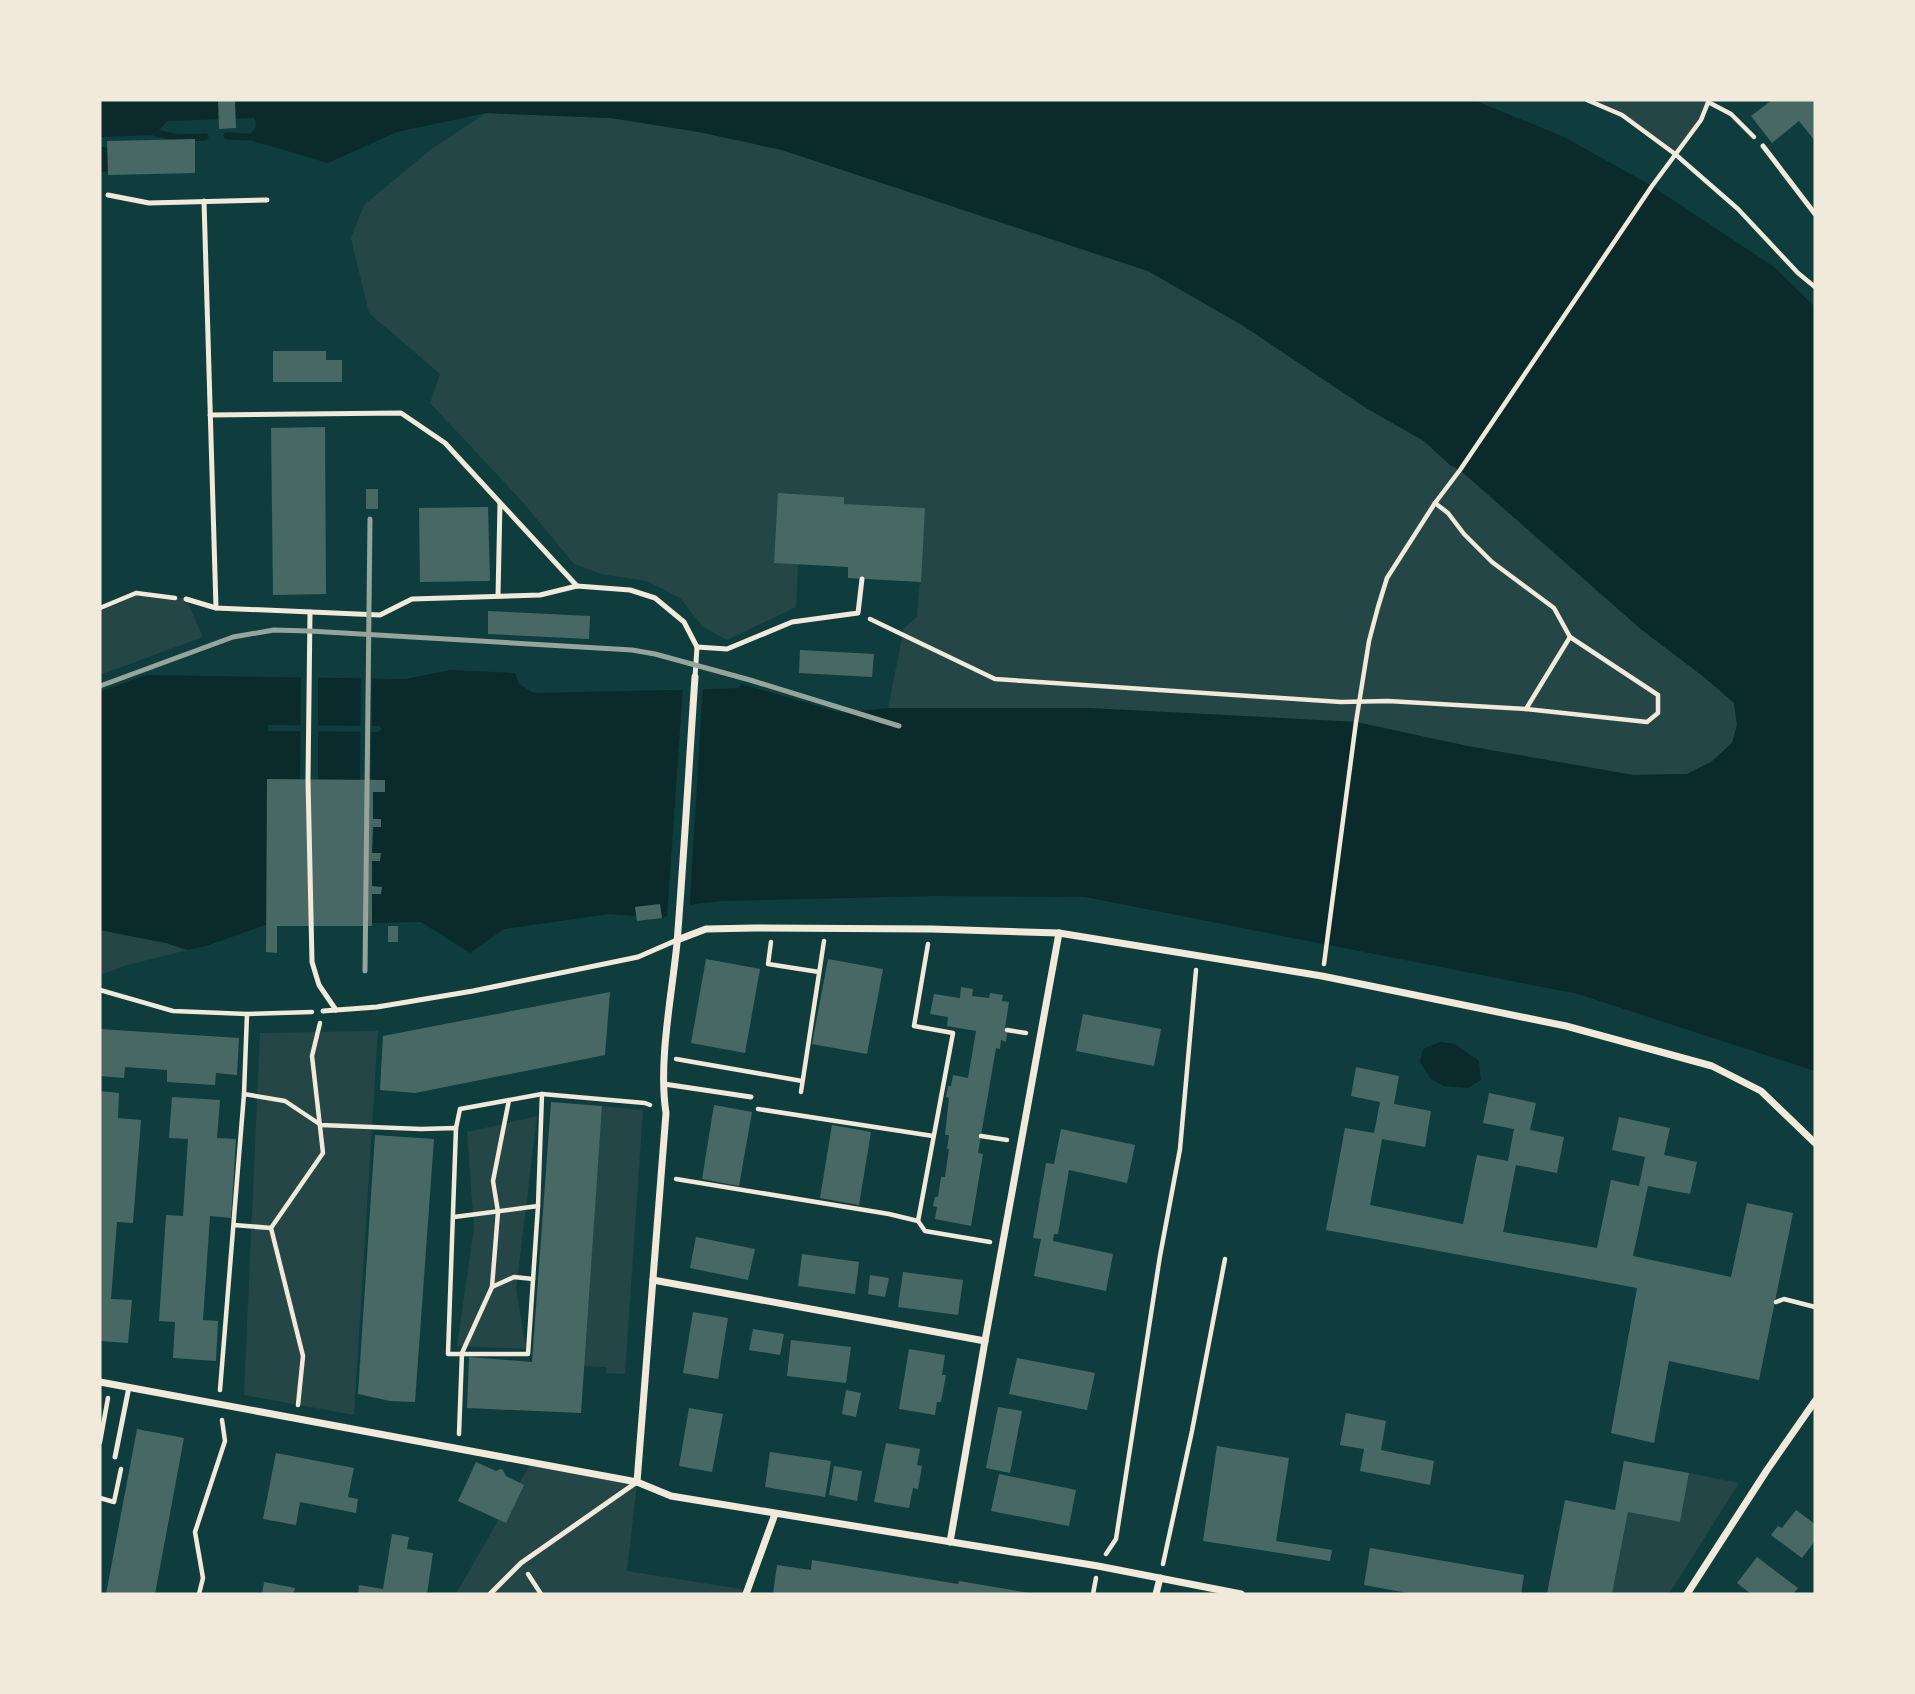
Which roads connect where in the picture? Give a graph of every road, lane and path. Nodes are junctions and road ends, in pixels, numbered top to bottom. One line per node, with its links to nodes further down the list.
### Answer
1 (1587, 100): 4 (path)
2 (1709, 101): 3 (path); 4 (path)
3 (1763, 146): 8 (lane)
4 (1675, 153): 9 (path); 12 (path)
5 (108, 195): 7 (lane)
6 (267, 200): 7 (lane)
7 (204, 201): 10 (lane)
8 (1815, 214)
9 (1815, 288)
10 (210, 415): 11 (lane); 18 (lane)
11 (500, 503): 14 (lane); 15 (lane)
12 (1435, 503): 21 (path); 24 (path)
13 (862, 579): 20 (lane)
14 (577, 586): 15 (lane); 22 (lane)
15 (498, 596): 19 (lane)
16 (186, 599): 17 (path); 18 (lane)
17 (100, 608)
18 (216, 608): 19 (lane)
19 (310, 612): 35 (lane)
20 (858, 613): 22 (lane); 24 (path)
21 (1570, 637): 25 (path); 25 (path)
22 (697, 647): 23 (lane)
23 (695, 677): 30 (street)
24 (1359, 701): 25 (path); 31 (path)
25 (1526, 709)
26 (772, 928): 27 (street); 30 (street); 33 (path)
27 (826, 928): 28 (street); 33 (path)
28 (931, 929): 29 (street); 50 (path)
29 (1059, 933): 32 (street); 52 (street)
30 (677, 940): 35 (lane); 38 (street)
31 (1325, 955)
32 (1197, 956): 53 (street); 83 (path)
33 (820, 972): 39 (path)
34 (100, 990): 37 (path)
35 (336, 1010): 36 (lane)
36 (323, 1011): 37 (path); 48 (path)
37 (247, 1014): 42 (path)
38 (665, 1057): 39 (path); 40 (street)
39 (802, 1082): 41 (path)
40 (664, 1084): 44 (lane); 47 (street)
41 (801, 1092)
42 (244, 1094): 48 (path); 59 (path)
43 (542, 1094): 45 (path); 47 (path); 55 (path)
44 (751, 1097)
45 (509, 1100): 49 (path); 56 (path)
46 (758, 1109): 50 (path)
47 (666, 1112): 54 (street)
48 (321, 1125): 49 (path); 60 (path)
49 (456, 1128): 57 (path)
50 (933, 1136): 58 (path)
51 (981, 1136): 52 (path)
52 (1022, 1142): 61 (street)
53 (1815, 1143)
54 (661, 1177): 58 (path); 64 (street)
55 (538, 1206): 56 (path); 63 (path)
56 (498, 1212): 57 (path); 65 (path)
57 (454, 1217): 69 (path)
58 (918, 1221): 61 (path)
59 (234, 1225): 60 (path); 74 (path)
60 (271, 1228): 75 (path)
61 (1004, 1244): 68 (street)
62 (1225, 1259): 84 (path)
63 (533, 1279): 65 (path); 69 (path)
64 (653, 1280): 68 (street); 79 (street)
65 (492, 1287): 69 (path)
66 (1776, 1302): 67 (path)
67 (1815, 1307)
68 (985, 1341): 81 (street)
69 (462, 1353): 77 (path)
70 (100, 1382): 71 (street)
71 (111, 1384): 72 (street); 76 (path)
72 (129, 1387): 74 (street); 78 (lane)
73 (1815, 1401): 91 (street)
74 (219, 1405): 75 (street); 85 (path)
75 (297, 1420): 77 (street)
76 (100, 1442)
77 (458, 1449): 79 (street)
78 (115, 1457)
79 (637, 1482): 80 (street); 82 (lane)
80 (775, 1514): 81 (street); 88 (street)
81 (950, 1542): 83 (street)
82 (521, 1563): 86 (lane); 87 (path)
83 (1098, 1566): 84 (street)
84 (1160, 1577): 89 (street); 90 (street)
85 (199, 1594)
86 (490, 1594)
87 (541, 1594)
88 (746, 1594)
89 (1156, 1594)
90 (1241, 1594)
91 (1687, 1594)

